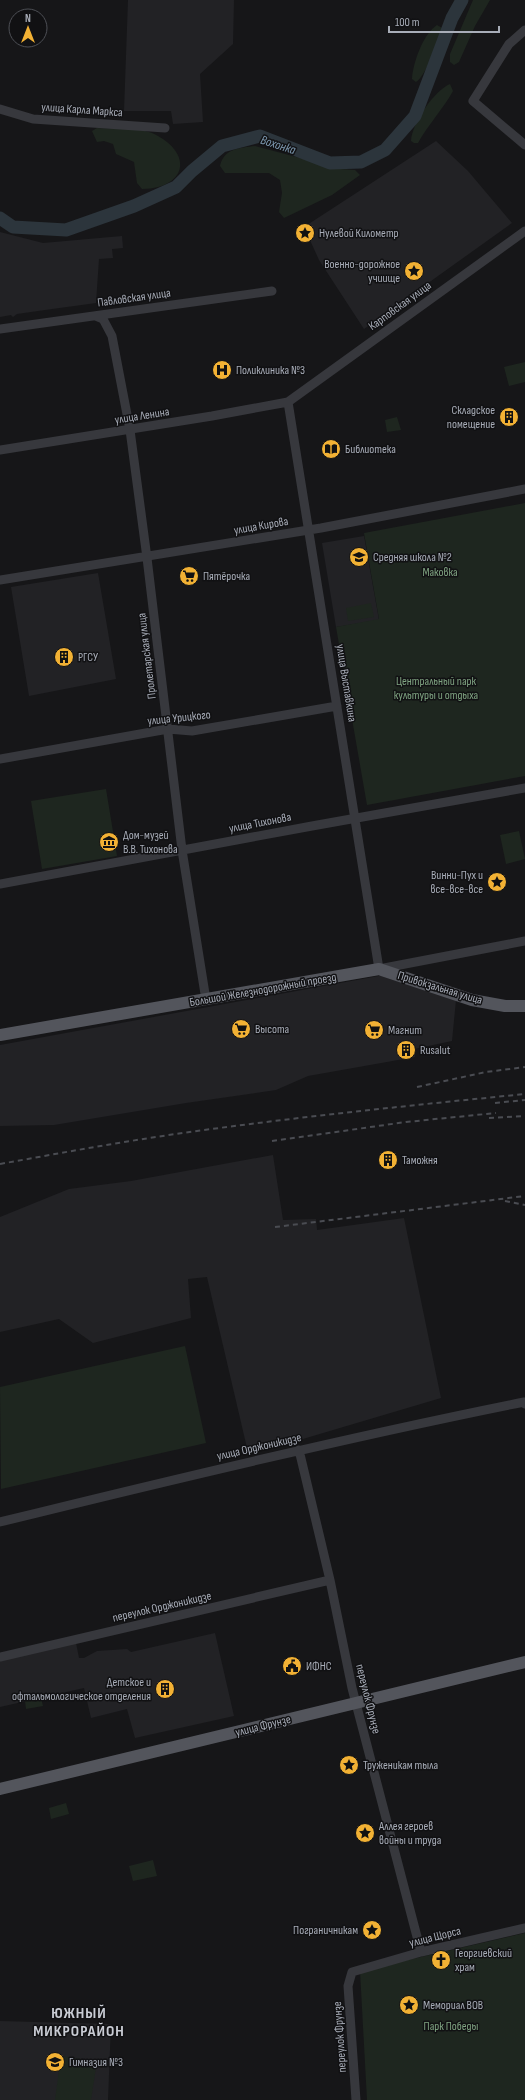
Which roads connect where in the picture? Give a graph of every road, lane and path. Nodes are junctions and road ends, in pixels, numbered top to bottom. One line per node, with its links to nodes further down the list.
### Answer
1 (525, 30): 4 (street)
2 (0, 109): 3 (street, улица Карла Маркса)
3 (165, 128)
4 (525, 145)
5 (525, 231): 9 (street, Карповская улица)
6 (272, 291): 7 (street, Павловская улица)
7 (96, 316): 8 (street, Павловская улица); 10 (street, Пролетарская улица)
8 (0, 329)
9 (288, 402): 10 (street, улица Ленина); 13 (street, улица Выставкина)
10 (130, 430): 11 (street, улица Ленина); 14 (street, Пролетарская улица)
11 (0, 450)
12 (525, 489): 13 (street, улица Кирова)
13 (308, 530): 14 (street, улица Кирова); 16 (street, улица Выставкина)
14 (148, 558): 15 (street, улица Кирова); 17 (street, Пролетарская улица)
15 (0, 580)
16 (337, 706): 17 (street, улица Урицкого); 20 (street, улица Выставкина)
17 (168, 729): 18 (street, улица Урицкого); 21 (street, Пролетарская улица)
18 (0, 759)
19 (525, 788): 20 (street, улица Тихонова)
20 (355, 818): 21 (street, улица Тихонова); 24 (street, улица Выставкина)
21 (182, 850): 22 (street, улица Тихонова); 25 (street, Пролетарская улица)
22 (0, 884)
23 (525, 941): 24 (street, Большой Железнодорожный проезд)
24 (379, 969): 25 (main road, Большой Железнодорожный проезд); 26 (main road, Привокзальная улица)
25 (206, 1000): 27 (main road, Большой Железнодорожный проезд)
26 (525, 1006)
27 (0, 1035)
28 (525, 1403): 29 (street, улица Орджоникидзе)
29 (299, 1450): 30 (street, улица Орджоникидзе); 31 (street, переулок Фрунзе)
30 (0, 1522)
31 (330, 1580): 32 (street, переулок Орджоникидзе); 34 (street, переулок Фрунзе)
32 (0, 1657)
33 (525, 1662): 34 (main road, улица Фрунзе)
34 (356, 1703): 35 (main road, улица Фрунзе); 37 (street, переулок Фрунзе)
35 (0, 1789)
36 (525, 1928): 37 (street, улица Щорса)
37 (421, 1952): 38 (street, улица Щорса)
38 (352, 1972): 39 (street, переулок Фрунзе)
39 (356, 2100)

